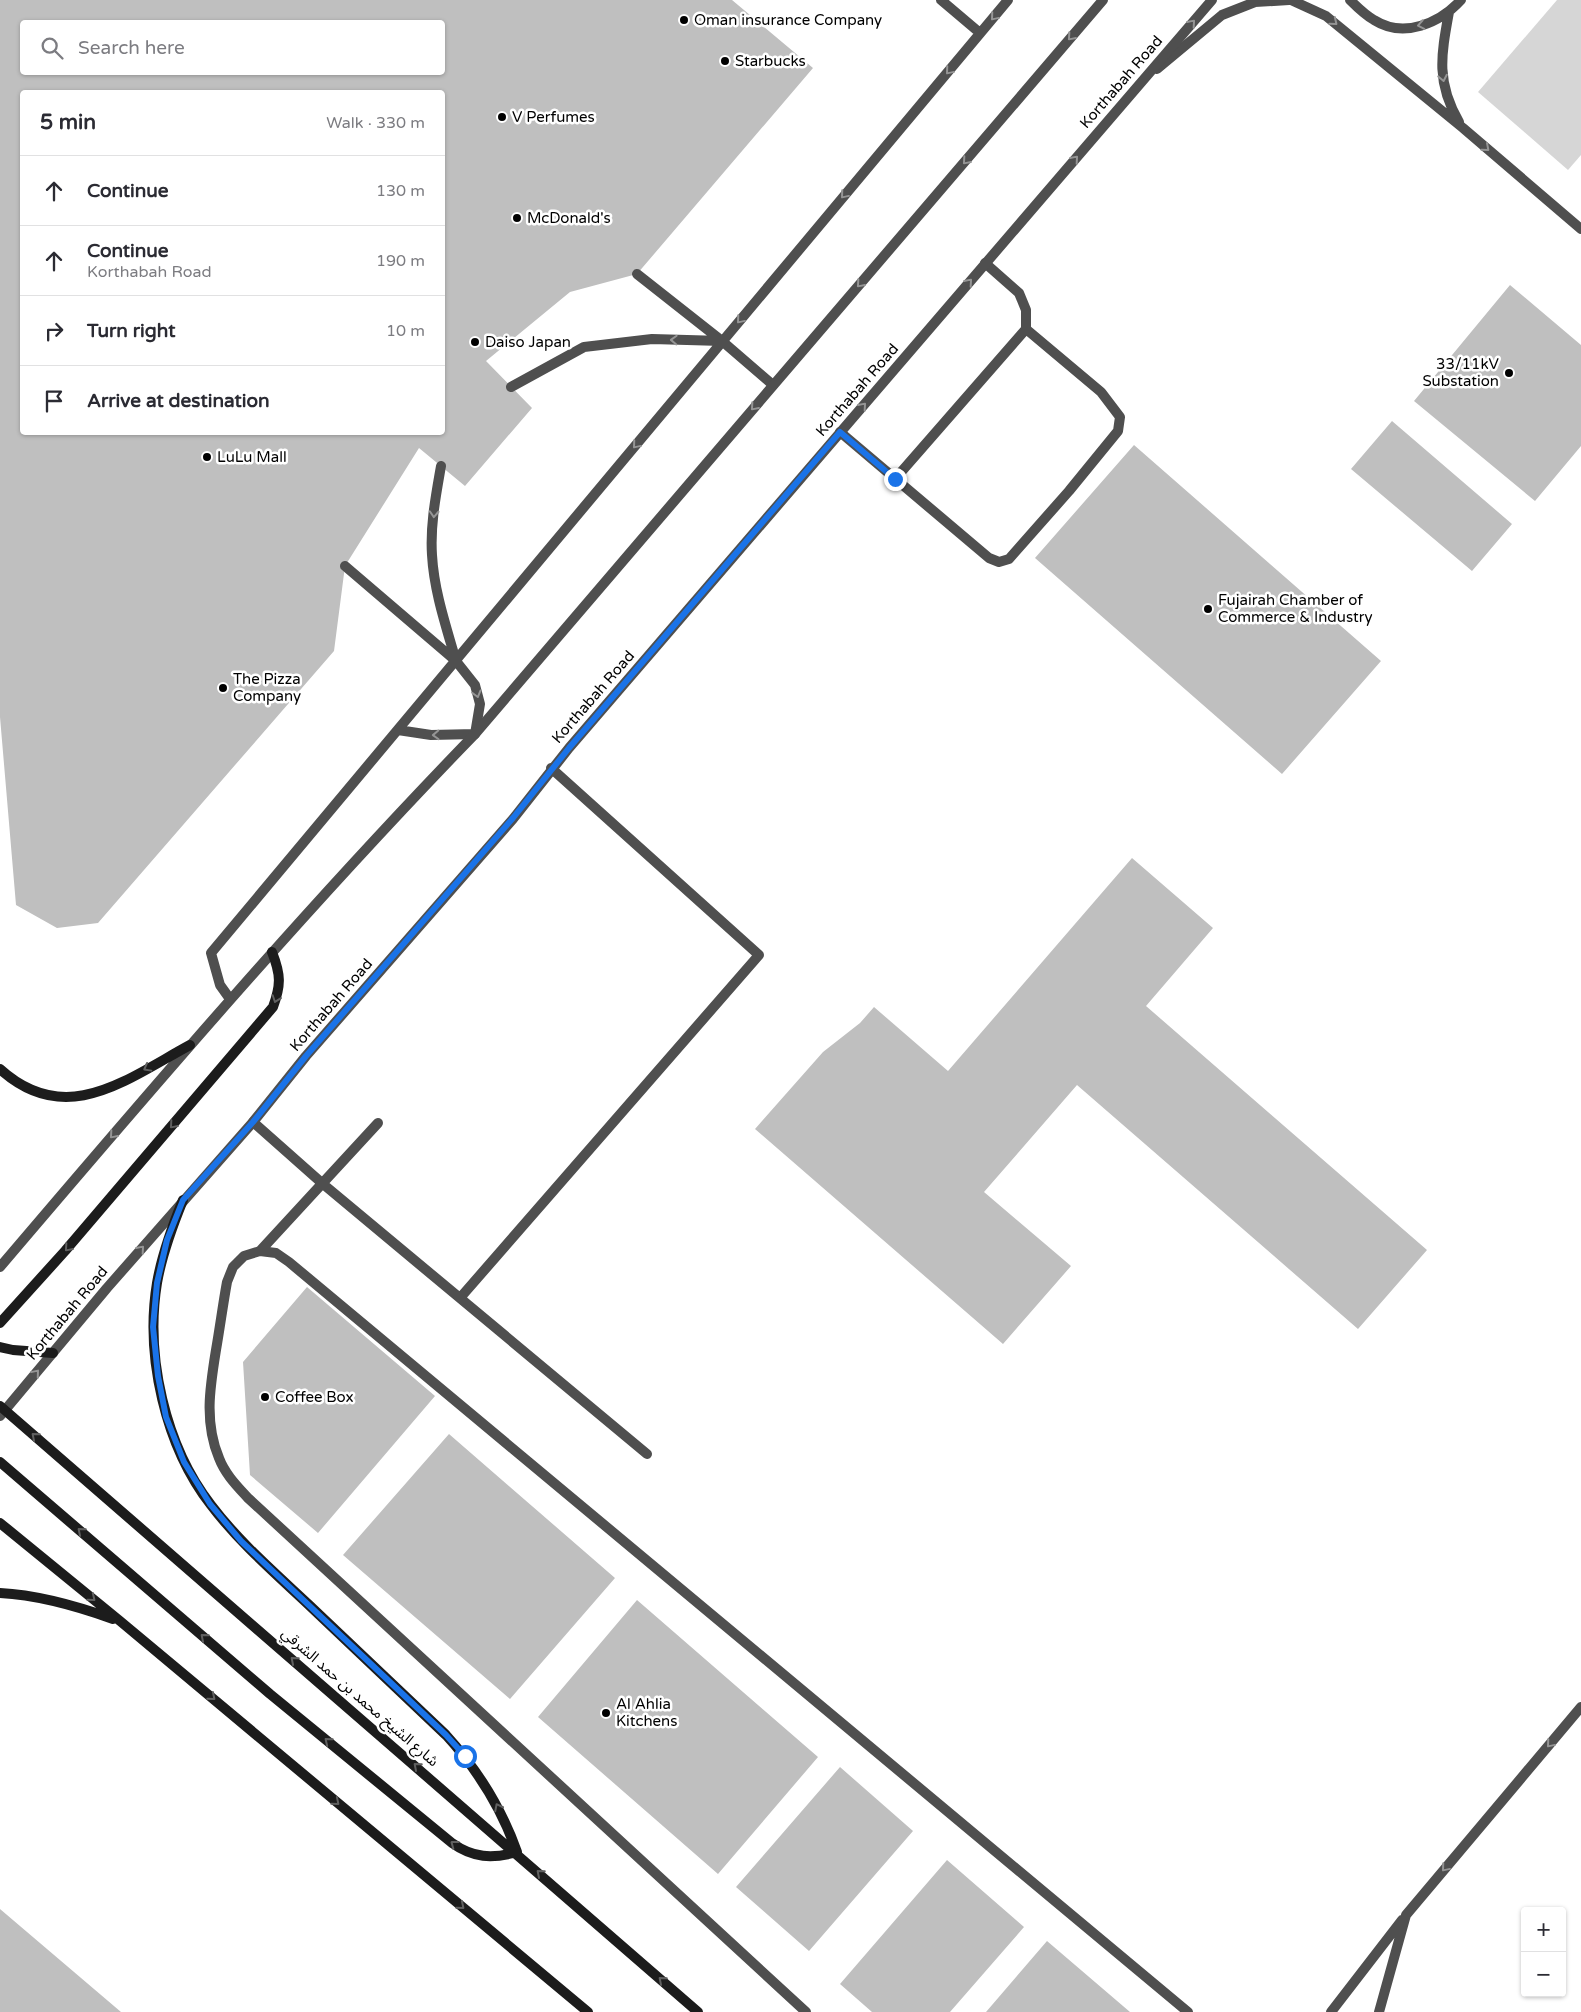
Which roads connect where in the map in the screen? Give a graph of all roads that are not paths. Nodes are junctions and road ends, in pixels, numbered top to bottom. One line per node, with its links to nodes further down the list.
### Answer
1 (941, 0): 9 (street)
2 (1008, 0): 9 (street, one-way to 9)
3 (1103, 0): 18 (street, one-way to 18)
4 (1212, 0): 10 (street, Korthabah Road, one-way to 4)
5 (1290, 0): 10 (street); 11 (street, one-way to 11)
6 (1350, 0): 8 (street, one-way to 6)
7 (1461, 0): 8 (street)
8 (1449, 12): 11 (street, one-way to 11)
9 (980, 34): 16 (street, one-way to 16)
10 (1139, 84): 13 (street, Korthabah Road, one-way to 10)
11 (1463, 128): 12 (street, one-way to 12)
12 (1581, 229)
13 (985, 263): 15 (street); 19 (street, Korthabah Road, one-way to 13)
14 (637, 274): 16 (street)
15 (1026, 329): 21 (street); 21 (street)
16 (722, 341): 17 (street, one-way to 17); 18 (street); 23 (street, one-way to 23)
17 (511, 386)
18 (773, 386): 25 (street, one-way to 25)
19 (840, 432): 21 (street); 26 (street, Korthabah Road)
20 (441, 466): 23 (street, one-way to 23)
21 (895, 479)
22 (345, 566): 23 (street)
23 (456, 661): 24 (street); 25 (street, one-way to 25)
24 (398, 730): 25 (street, one-way to 24); 28 (street)
25 (475, 734): 27 (street)
26 (551, 768): 31 (street, Korthabah Road); 37 (street)
27 (272, 952): 28 (street); 38 (main road, one-way to 38)
28 (230, 999): 29 (street)
29 (190, 1044): 30 (main road, one-way to 30); 36 (street, one-way to 36)
30 (0, 1069)
31 (253, 1122): 33 (street); 34 (street, Korthabah Road)
32 (378, 1123): 33 (street)
33 (323, 1184): 35 (street); 37 (street)
34 (183, 1200): 40 (street, Korthabah Road, one-way to 34); 48 (main road, one-way to 34)
35 (260, 1251): 52 (street); 53 (street)
36 (0, 1268)
37 (460, 1298): 42 (street)
38 (0, 1323)
39 (0, 1347): 40 (main road)
40 (53, 1353): 41 (street, Korthabah Road, one-way to 40)
41 (1, 1409): 48 (main road, شارع الشيخ محمد بن حمد الشرقي, one-way to 41)
42 (647, 1454)
43 (0, 1462): 48 (main road, one-way to 43)
44 (0, 1523): 46 (main road, one-way to 46)
45 (0, 1593): 46 (main road)
46 (120, 1621): 50 (main road, one-way to 50)
47 (1581, 1707): 49 (street, one-way to 49)
48 (517, 1852): 51 (main road, شارع الشيخ محمد بن حمد الشرقي, one-way to 48)
49 (1406, 1915): 54 (street); 55 (street)
50 (588, 2012)
51 (698, 2012)
52 (806, 2012)
53 (1188, 2012)
54 (1331, 2012)
55 (1379, 2012)

